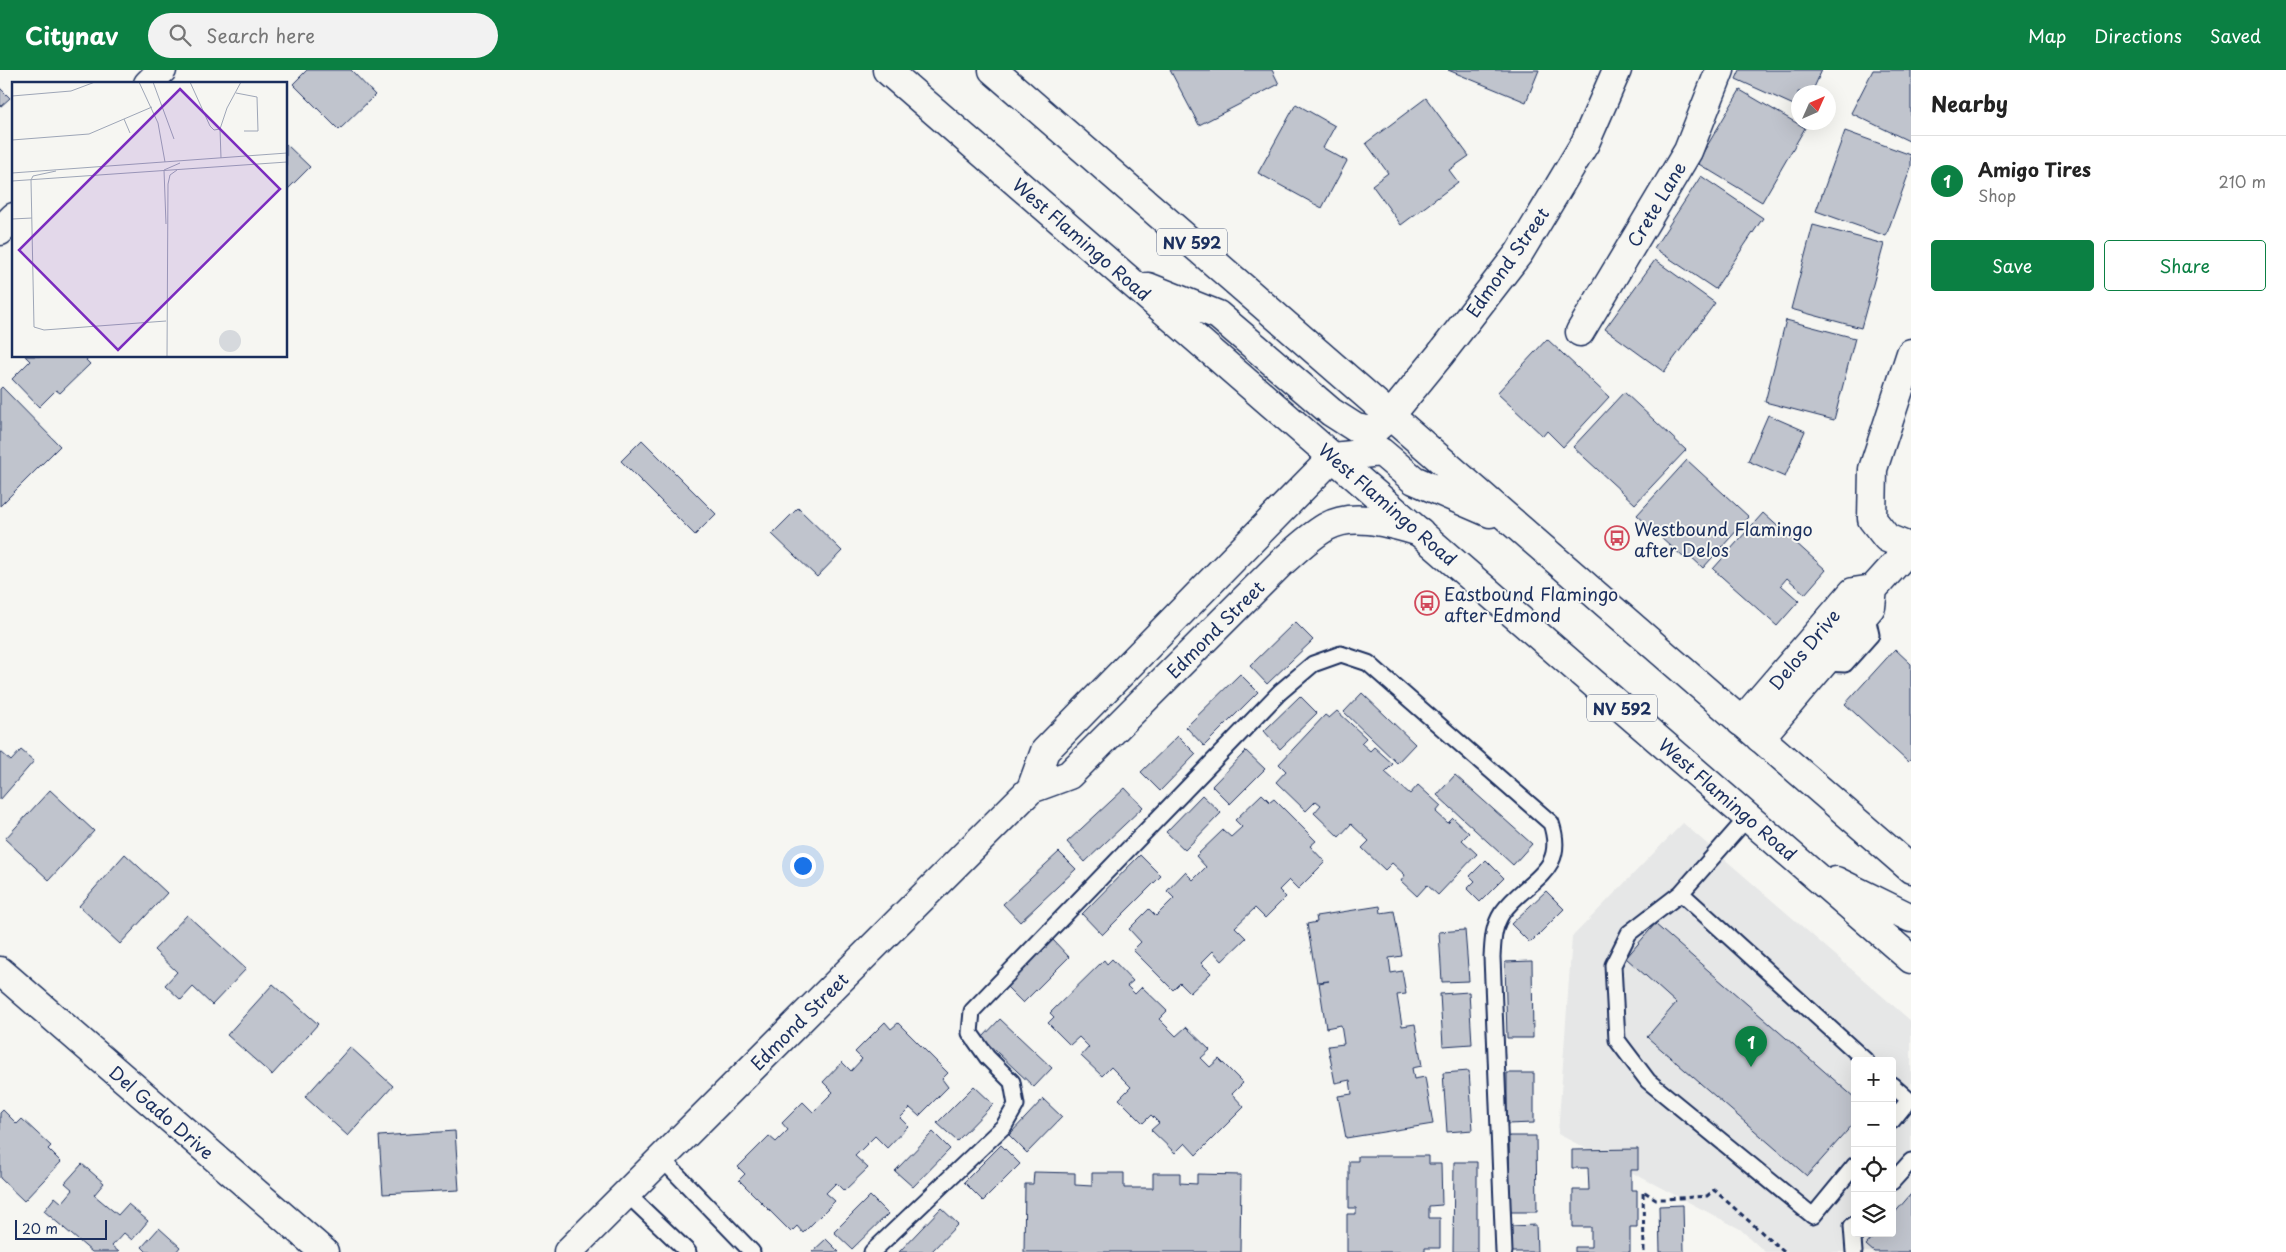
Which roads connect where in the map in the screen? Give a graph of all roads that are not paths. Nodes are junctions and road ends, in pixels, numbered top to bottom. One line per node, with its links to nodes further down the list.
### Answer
1 (162, 70): 6 (street)
2 (887, 70): 9 (street, West Flamingo Road / NV 592)
3 (993, 70): 12 (street, NV 592)
4 (1617, 70): 12 (street, Edmond Street)
5 (1720, 70): 10 (street, Crete Lane)
6 (150, 82)
7 (12, 219): 8 (street)
8 (0, 231)
9 (1128, 279): 12 (street, Edmond Street); 13 (street, West Flamingo Road / NV 592)
10 (1580, 332)
11 (1911, 353): 16 (street)
12 (1391, 415): 14 (street, NV 592)
13 (1333, 457): 14 (street); 15 (street, West Flamingo Road / NV 592); 20 (street, Edmond Street)
14 (1512, 522): 19 (street, NV 592)
15 (1420, 532): 20 (street, Edmond Street); 21 (street, West Flamingo Road / NV 592)
16 (1910, 547): 17 (street)
17 (1870, 601): 18 (street, Delos Drive); 18 (lane)
18 (1827, 646): 19 (street, Delos Drive)
19 (1751, 730): 23 (street, NV 592)
20 (1031, 789): 32 (street, Edmond Street)
21 (1748, 817): 22 (street, West Flamingo Road / NV 592); 24 (lane)
22 (1801, 864): 25 (street); 26 (street, West Flamingo Road / NV 592)
23 (1911, 869)
24 (1681, 893): 28 (lane); 34 (lane)
25 (1911, 918)
26 (1911, 959)
27 (0, 972): 38 (street, Del Gado Drive)
28 (1862, 1057)
29 (1896, 1089): 30 (lane)
30 (1910, 1101): 31 (lane)
31 (1896, 1116)
32 (661, 1158): 36 (street, Edmond Street); 41 (lane)
33 (1911, 1160): 35 (lane)
34 (1851, 1170)
35 (1896, 1177)
36 (626, 1193): 39 (street, Edmond Street); 40 (lane)
37 (1853, 1237): 44 (lane)
38 (324, 1252)
39 (568, 1252)
40 (688, 1252)
41 (752, 1252)
42 (872, 1252): 43 (lane)
43 (1504, 1252)
44 (1854, 1252)

